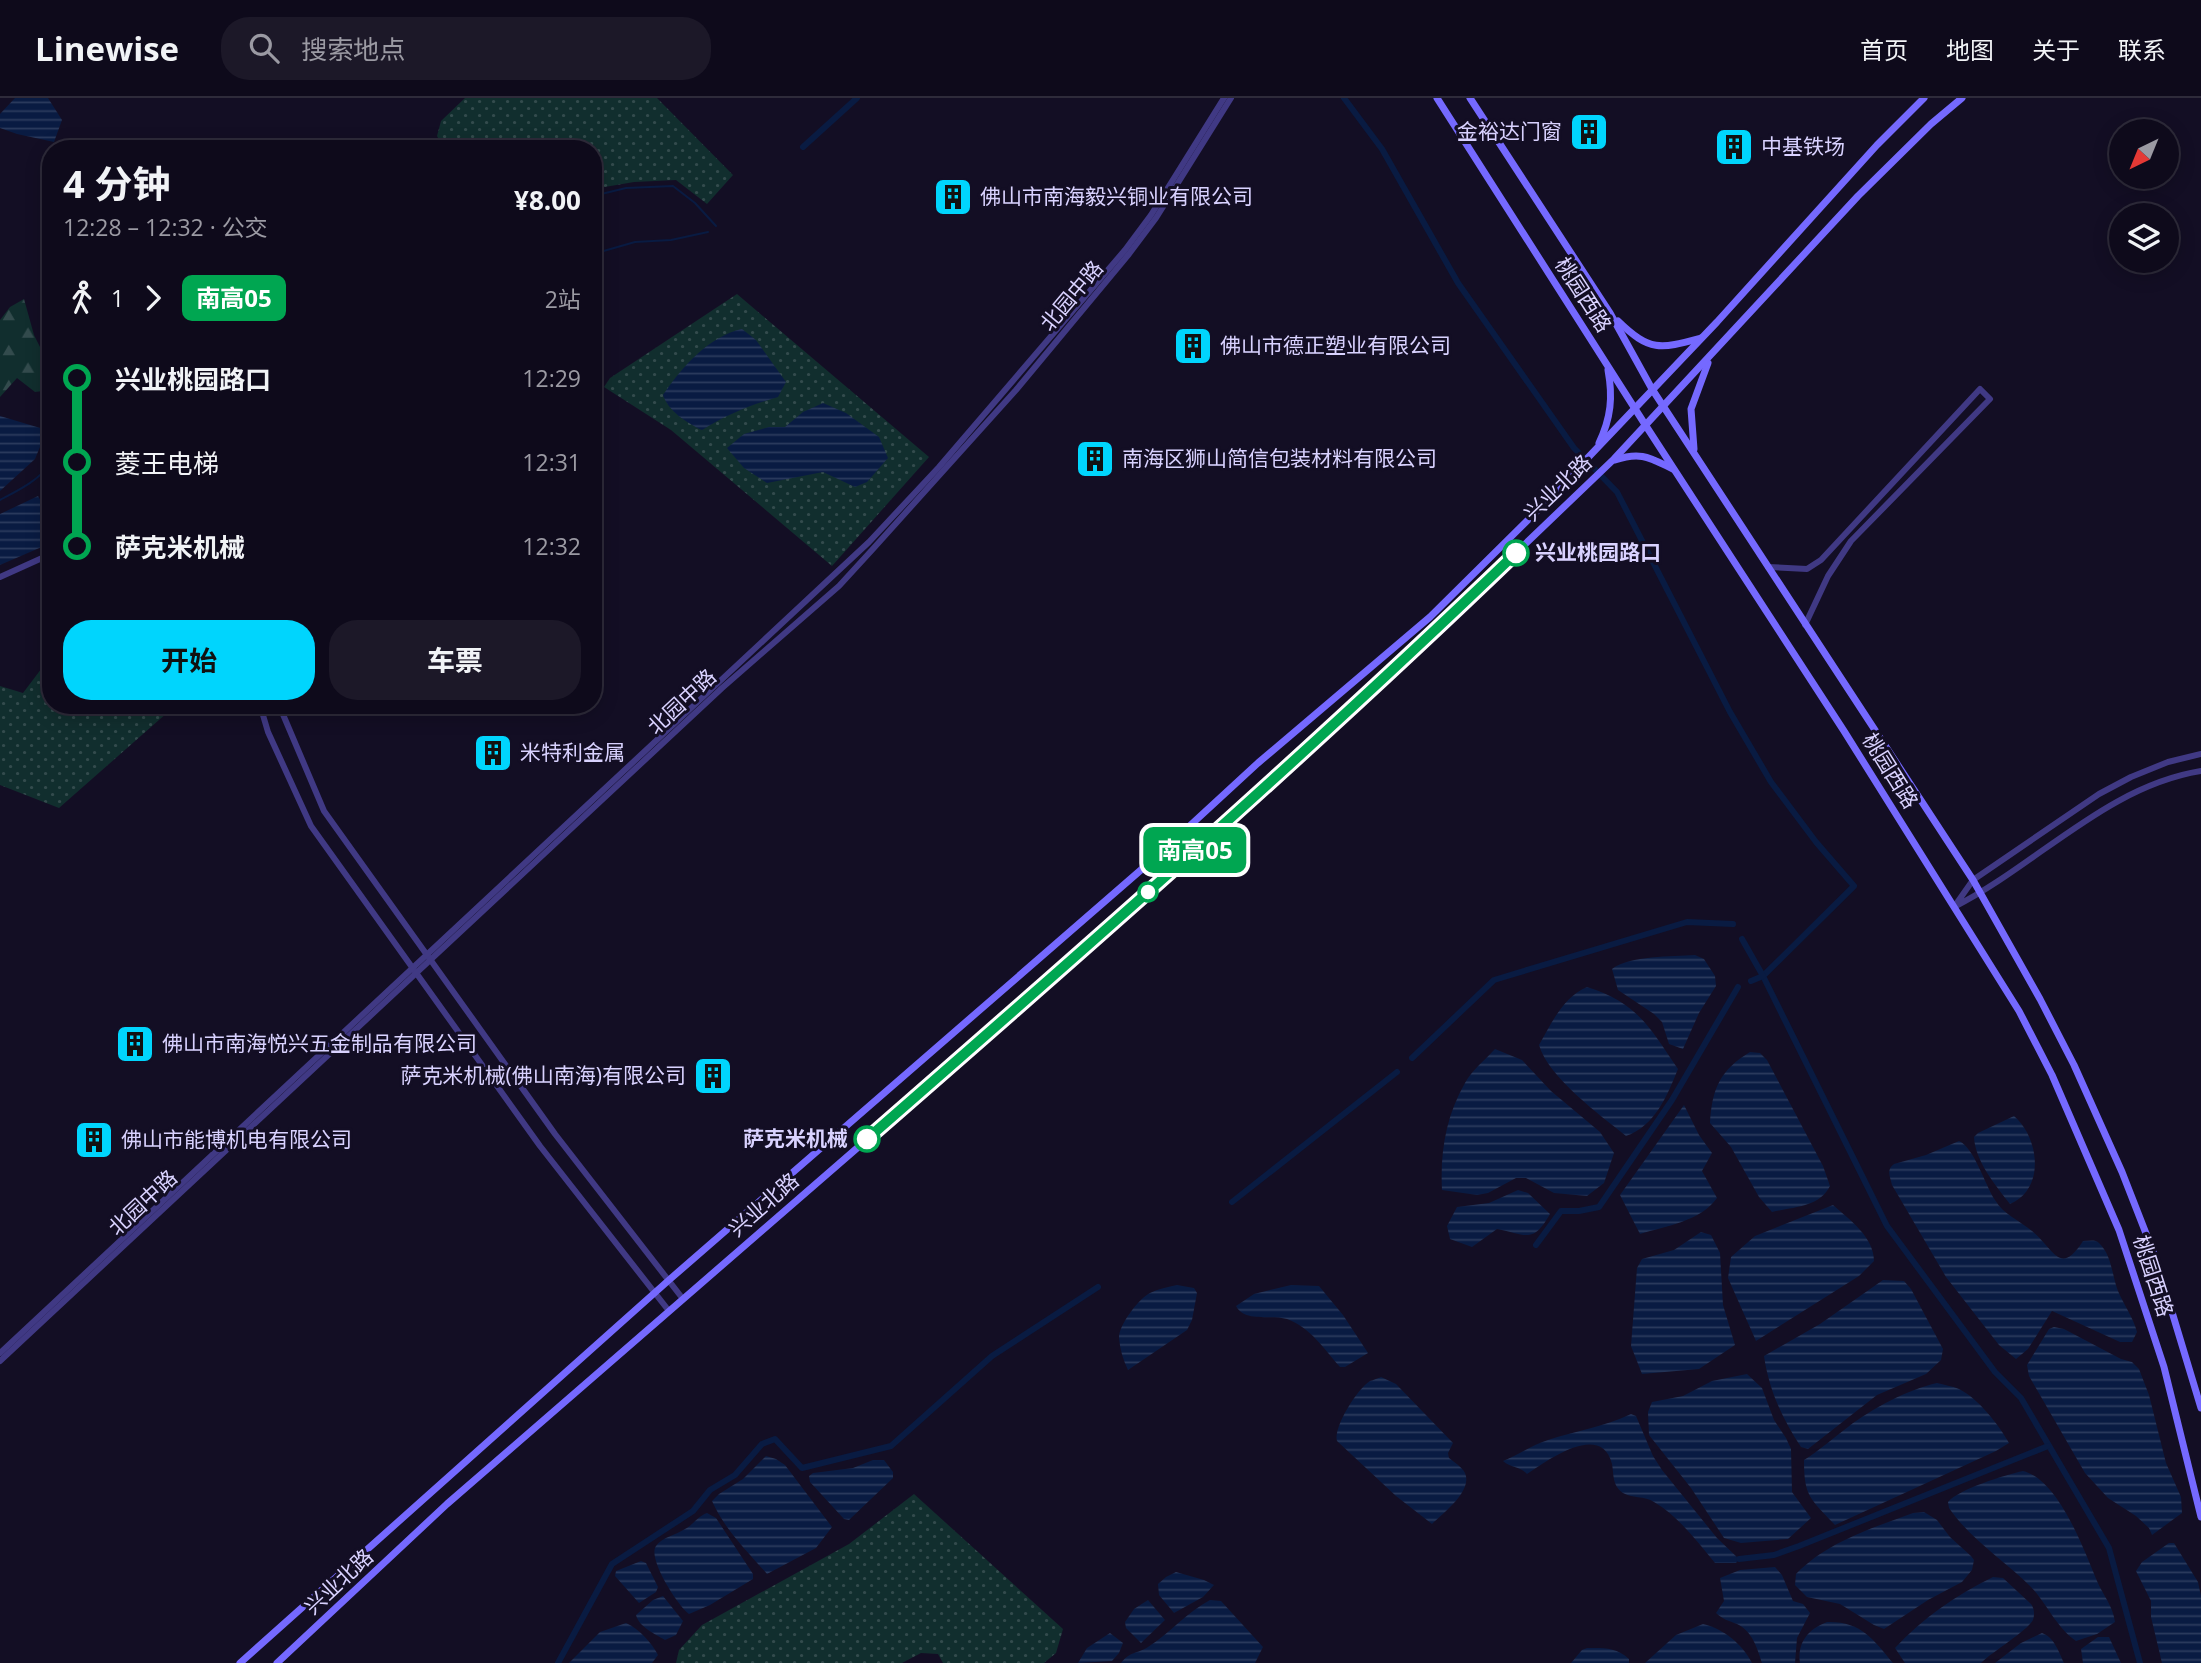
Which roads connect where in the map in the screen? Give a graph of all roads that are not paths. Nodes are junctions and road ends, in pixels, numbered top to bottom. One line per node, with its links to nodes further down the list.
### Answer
1 (1224, 98): 32 (street, 北园中路)
2 (1231, 98): 32 (street, 北园中路)
3 (1437, 98): 10 (main road, 桃园西路)
4 (1470, 98): 7 (main road, 桃园西路)
5 (1924, 98): 8 (main road, 兴业北路)
6 (1962, 98): 9 (main road, 兴业北路)
7 (1610, 313): 8 (main road); 11 (main road, 桃园西路)
8 (1702, 338): 11 (main road, 兴业北路)
9 (1712, 355): 12 (main road, 兴业北路); 16 (main road)
10 (1608, 366): 13 (main road, 桃园西路); 15 (main road)
11 (1653, 389): 12 (main road, 桃园西路); 13 (main road, 兴业北路)
12 (1664, 406): 14 (main road, 兴业北路); 16 (main road, 桃园西路)
13 (1635, 408): 14 (main road, 桃园西路); 15 (main road, 兴业北路)
14 (1646, 426): 17 (main road, 兴业北路); 18 (main road, 桃园西路)
15 (1596, 449): 34 (main road, 兴业北路)
16 (1695, 453): 20 (main road, 桃园西路)
17 (1611, 461): 18 (main road); 36 (main road, 兴业北路)
18 (1674, 470): 31 (main road, 桃园西路)
19 (42, 558): 21 (street)
20 (1768, 567): 22 (main road, 桃园西路); 22 (street)
21 (0, 577)
22 (1805, 625): 29 (main road, 桃园西路)
23 (263, 714): 33 (street)
24 (283, 714): 32 (street)
25 (2201, 754): 27 (street)
26 (2201, 771): 28 (street)
27 (2099, 794): 28 (street); 29 (street)
28 (2107, 807): 30 (street)
29 (1973, 880): 30 (main road, 桃园西路); 31 (street)
30 (1981, 894): 31 (street); 40 (main road, 桃园西路)
31 (1954, 907): 41 (main road, 桃园西路)
32 (427, 957): 33 (street, 北园中路); 34 (street)
33 (414, 970): 35 (street); 38 (street, 北园中路); 39 (street, 北园中路)
34 (669, 1280): 35 (main road, 兴业北路); 36 (street)
35 (655, 1293): 37 (street); 42 (main road, 兴业北路)
36 (683, 1299): 37 (main road, 兴业北路)
37 (669, 1311): 43 (main road, 兴业北路)
38 (0, 1353)
39 (0, 1362)
40 (2201, 1408)
41 (2201, 1517)
42 (240, 1663)
43 (277, 1663)

